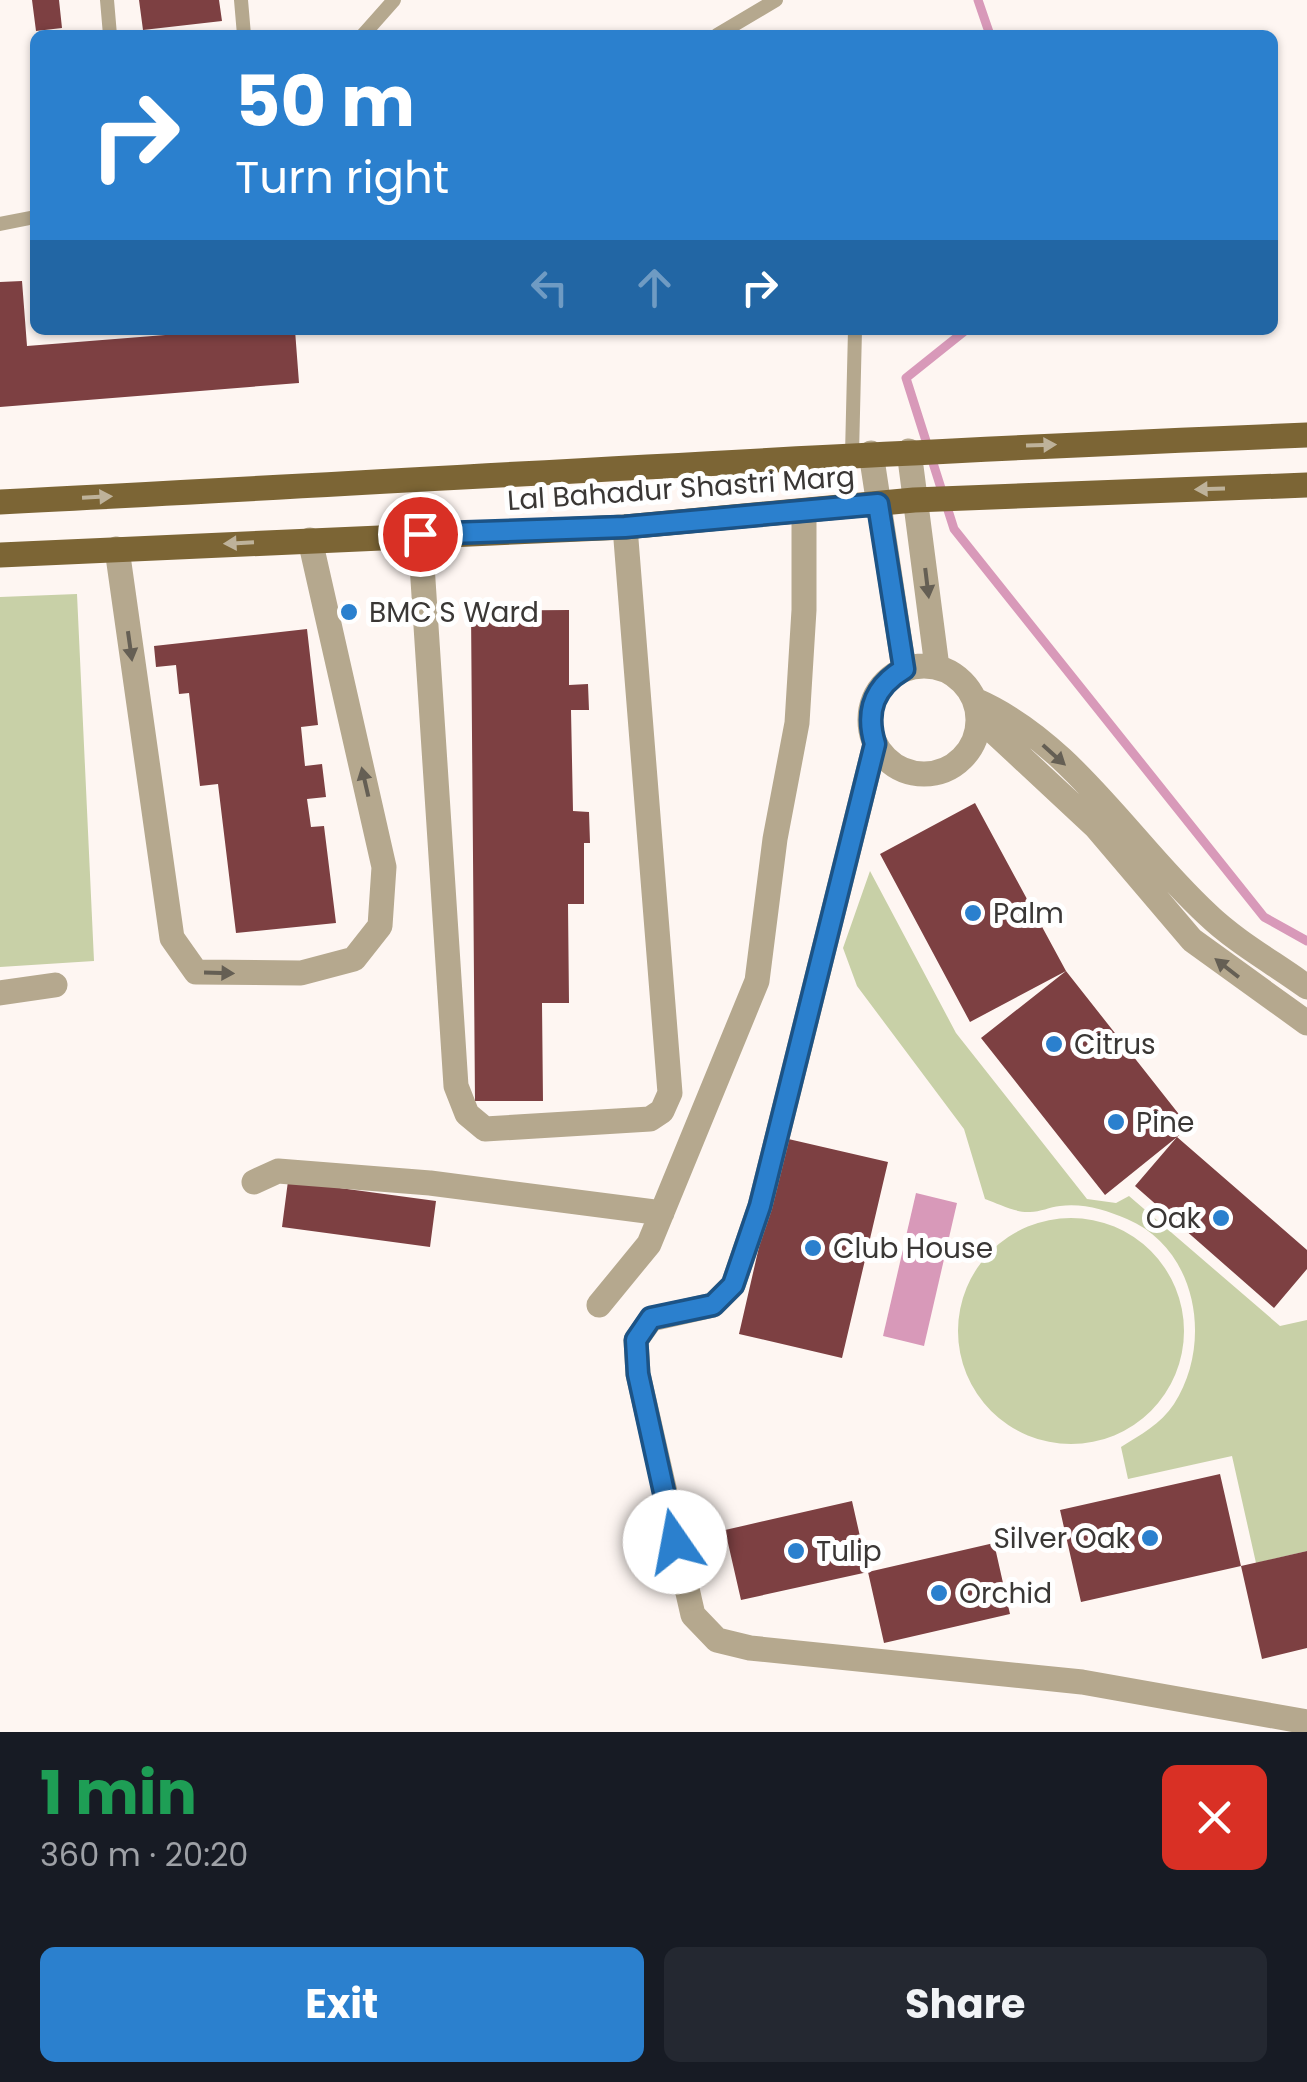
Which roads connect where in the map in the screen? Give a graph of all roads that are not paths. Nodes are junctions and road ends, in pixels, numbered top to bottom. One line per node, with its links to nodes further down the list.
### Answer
1 (107, 0): 5 (lane)
2 (240, 0): 6 (lane)
3 (394, 0): 7 (lane)
4 (776, 0): 8 (lane)
5 (110, 30)
6 (243, 30)
7 (368, 30)
8 (725, 30)
9 (30, 218): 10 (lane)
10 (0, 224)
11 (855, 335): 14 (lane)
12 (1307, 435): 13 (main road, Lal Bahadur Shastri Marg, one-way to 12)
13 (912, 450): 14 (main road, Lal Bahadur Shastri Marg); 16 (street)
14 (861, 454): 17 (main road, Lal Bahadur Shastri Marg, one-way to 14); 18 (street)
15 (1307, 486): 16 (main road, Lal Bahadur Shastri Marg, one-way to 16)
16 (922, 500): 18 (main road, Lal Bahadur Shastri Marg); 25 (street, one-way to 25)
17 (0, 502)
18 (878, 504): 19 (main road, Lal Bahadur Shastri Marg); 26 (street)
19 (804, 512): 20 (main road, Lal Bahadur Shastri Marg); 34 (street)
20 (625, 527): 21 (main road, Lal Bahadur Shastri Marg); 21 (street)
21 (420, 534): 22 (main road, Lal Bahadur Shastri Marg)
22 (310, 540): 23 (main road, Lal Bahadur Shastri Marg, one-way to 23); 23 (street, one-way to 22)
23 (116, 550): 24 (main road, Lal Bahadur Shastri Marg)
24 (0, 555)
25 (937, 667): 26 (street); 27 (street)
26 (904, 669): 28 (street)
27 (977, 709): 28 (street); 30 (street, one-way to 30); 32 (street, one-way to 27)
28 (875, 744): 36 (street)
29 (55, 985): 31 (street)
30 (1307, 987)
31 (0, 993)
32 (1307, 1023)
33 (254, 1182): 34 (street)
34 (662, 1213): 35 (street)
35 (599, 1306)
36 (1307, 1722)

